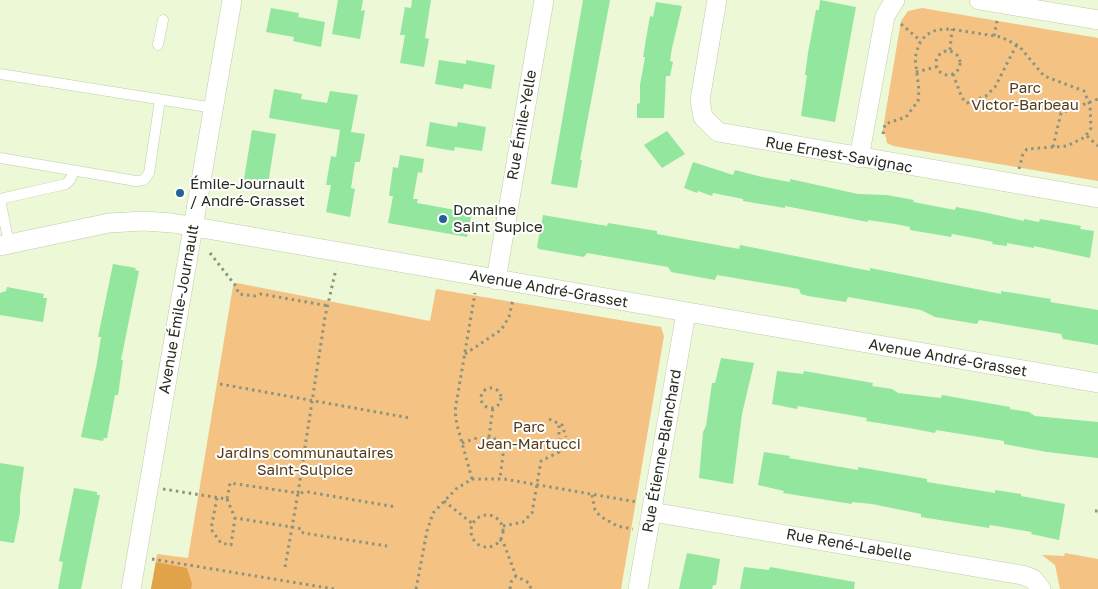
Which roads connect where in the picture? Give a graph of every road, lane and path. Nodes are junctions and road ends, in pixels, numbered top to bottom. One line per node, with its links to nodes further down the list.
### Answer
1 (232, 0): 23 (street, Avenue Émile-Journault)
2 (544, 0): 38 (street, Rue Émile-Yelle)
3 (717, 0): 29 (street, Rue Ernest-Savignac)
4 (895, 0): 29 (street)
5 (979, 0): 7 (street)
6 (163, 20): 14 (lane)
7 (1098, 20)
8 (997, 21): 11 (path)
9 (901, 24): 12 (path)
10 (952, 29): 11 (path); 12 (path); 15 (path)
11 (994, 36): 13 (path)
12 (921, 41): 17 (path)
13 (1017, 44): 19 (path); 22 (path)
14 (158, 45)
15 (950, 50): 16 (path); 19 (path)
16 (936, 67): 17 (path); 19 (path)
17 (916, 72): 24 (path)
18 (0, 74): 21 (lane)
19 (953, 74)
20 (1098, 99): 22 (path)
21 (160, 100): 23 (lane); 31 (lane)
22 (1089, 102): 25 (path); 27 (path)
23 (214, 108): 34 (street, Avenue Émile-Journault)
24 (883, 134)
25 (1087, 136): 26 (path); 27 (path)
26 (1098, 146)
27 (1053, 147): 30 (path)
28 (0, 158): 31 (lane)
29 (859, 158): 32 (street, Rue Ernest-Savignac)
30 (1019, 170)
31 (74, 171): 33 (lane)
32 (1098, 198)
33 (0, 199): 35 (lane)
34 (193, 226): 35 (street, Avenue André-Grasset); 38 (street, Avenue André-Grasset); 75 (street, Avenue Émile-Journault)
35 (5, 245)
36 (210, 252): 41 (path)
37 (336, 269): 41 (path)
38 (496, 280): 42 (street, Avenue André-Grasset)
39 (475, 293): 43 (path)
40 (513, 299): 43 (path)
41 (329, 306): 46 (path)
42 (686, 313): 45 (street, Avenue André-Grasset); 64 (street, Rue Étienne-Blanchard)
43 (464, 355): 53 (path)
44 (220, 384): 46 (path)
45 (1098, 384)
46 (312, 401): 48 (path); 58 (path)
47 (493, 407): 47 (path); 51 (path)
48 (410, 418)
49 (549, 419): 50 (path)
50 (561, 423): 52 (path); 56 (path)
51 (489, 437): 53 (path); 54 (path)
52 (566, 437)
53 (462, 443): 55 (path)
54 (500, 478): 55 (path); 56 (path)
55 (472, 480): 62 (path)
56 (538, 485): 59 (path); 67 (path)
57 (166, 489): 60 (path)
58 (298, 494): 61 (path); 63 (path); 68 (path)
59 (592, 495): 64 (path); 69 (path)
60 (217, 497): 61 (path); 65 (path)
61 (227, 499): 65 (path)
62 (444, 500): 66 (path); 77 (path)
63 (396, 507)
64 (645, 507): 80 (street, Rue Étienne-Blanchard); 81 (street, Rue René-Labelle)
65 (235, 518): 68 (path)
66 (472, 524): 67 (path); 70 (path)
67 (503, 526): 70 (path)
68 (292, 527): 71 (path); 73 (path)
69 (633, 529)
70 (500, 539): 74 (path)
71 (387, 546)
72 (154, 559): 76 (path)
73 (285, 566)
74 (516, 576): 78 (path); 79 (path)
75 (131, 589)
76 (334, 589)
77 (416, 589)
78 (510, 589)
79 (531, 589)
80 (638, 589)
81 (1042, 589)

